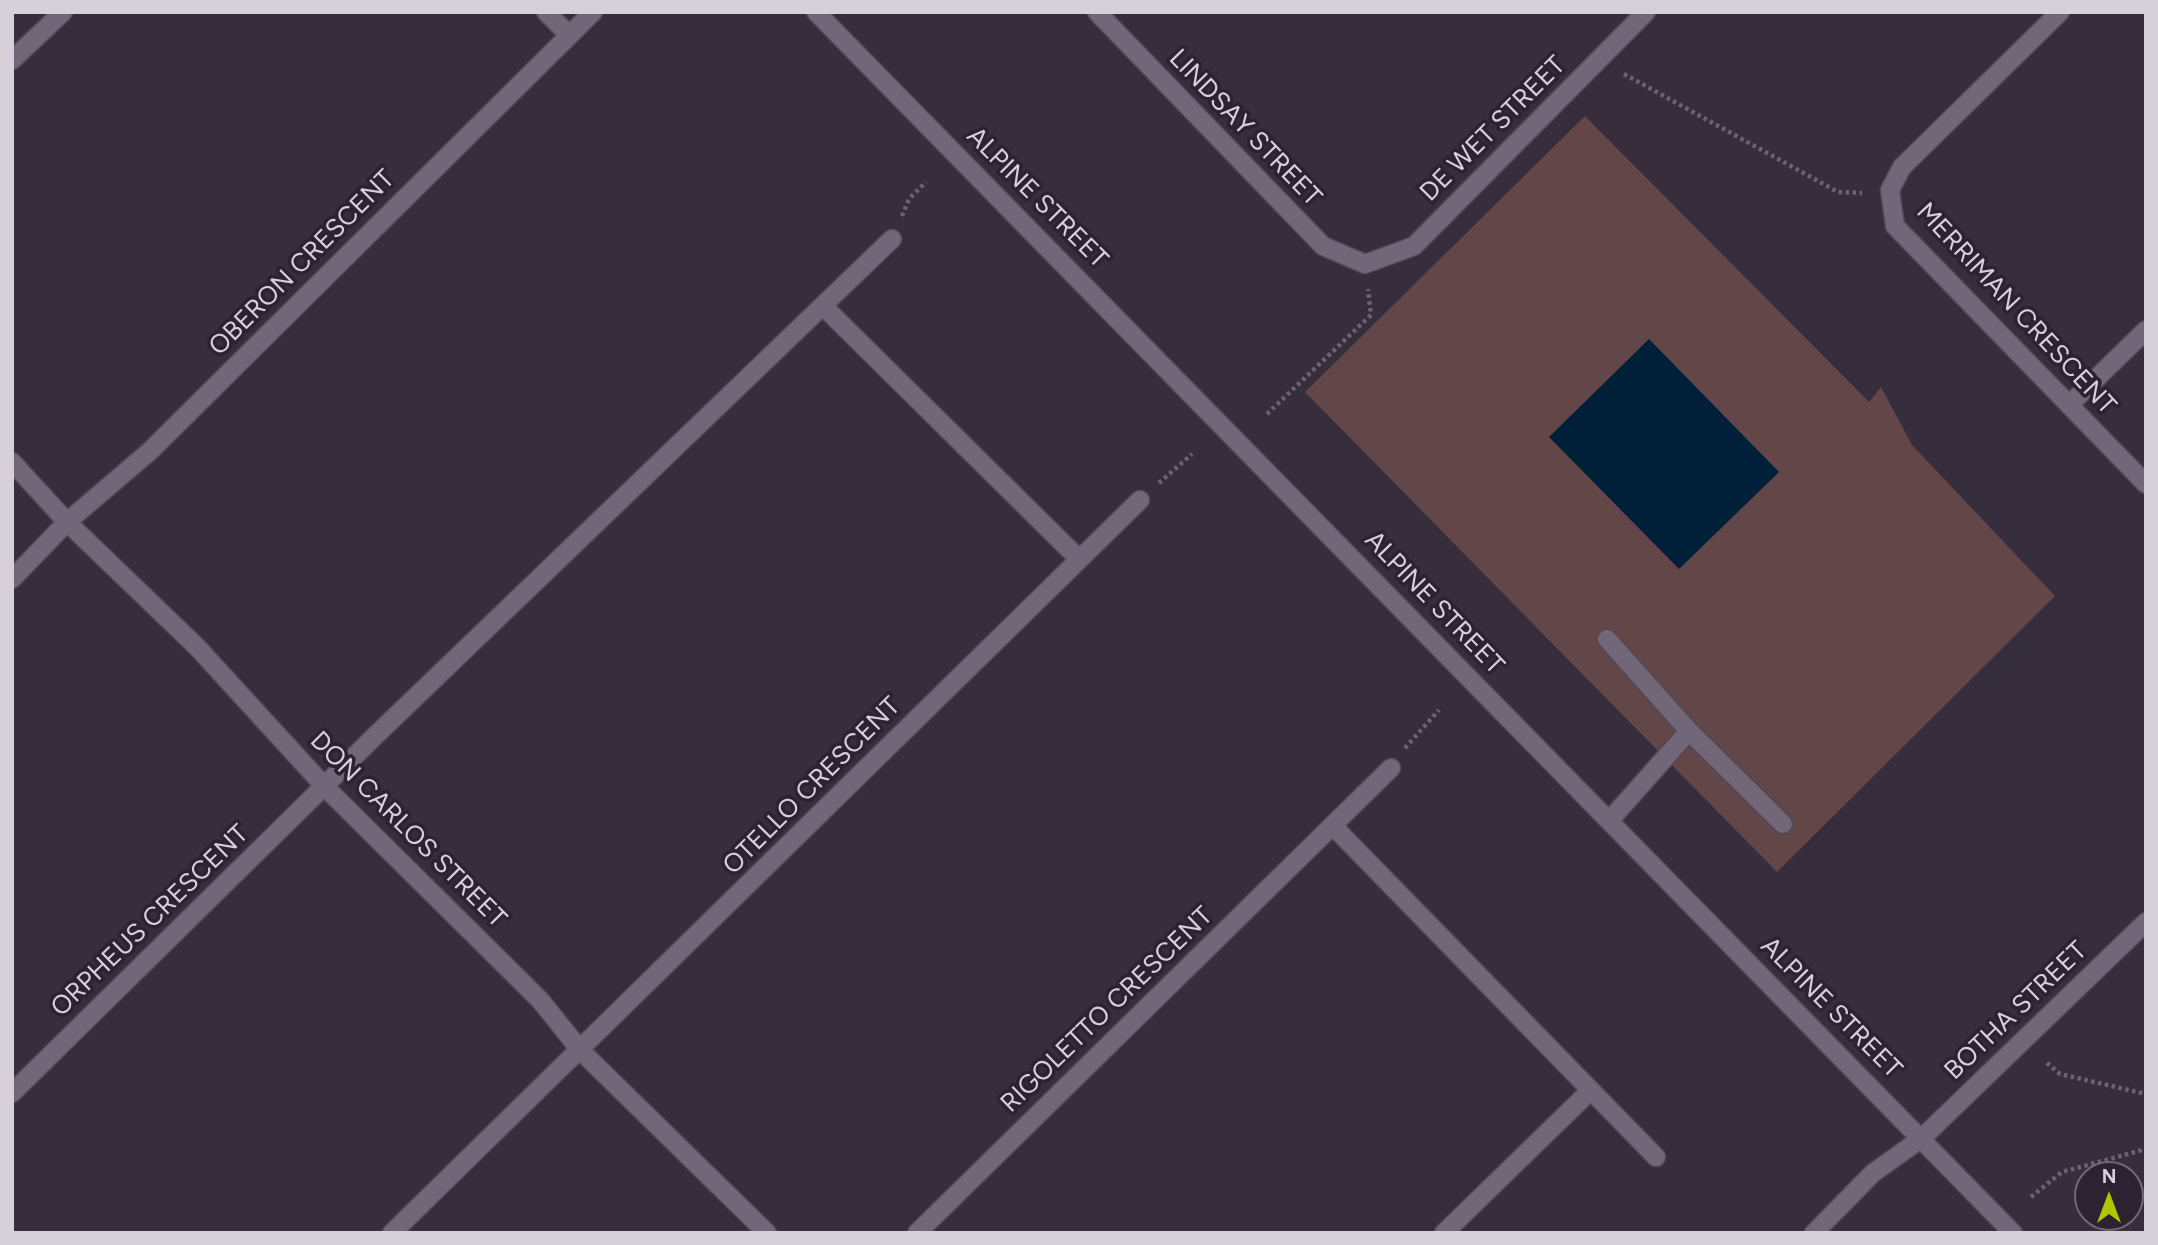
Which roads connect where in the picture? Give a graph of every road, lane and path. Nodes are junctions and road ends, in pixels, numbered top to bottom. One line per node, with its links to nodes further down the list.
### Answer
1 (63, 12): 9 (street)
2 (546, 12): 8 (street)
3 (593, 12): 8 (street, OBERON CRESCENT)
4 (816, 12): 31 (street, ALPINE STREET)
5 (1097, 12): 14 (street, LINDSAY STREET)
6 (2060, 12): 17 (street, MERRIMAN CRESCENT)
7 (1635, 16): 10 (street, DE WET STREET)
8 (569, 35): 23 (street, OBERON CRESCENT)
9 (12, 60)
10 (1599, 60): 12 (path); 14 (street, DE WET STREET)
11 (926, 181): 13 (path)
12 (1862, 193)
13 (892, 239): 15 (street)
14 (1365, 264): 18 (path)
15 (823, 306): 24 (street); 30 (street)
16 (2146, 330): 17 (street)
17 (2069, 405): 21 (street, MERRIMAN CRESCENT)
18 (1267, 414)
19 (1192, 454): 22 (path)
20 (12, 462): 23 (street, DON CARLOS STREET)
21 (2146, 484)
22 (1140, 500): 24 (street, OTELLO CRESCENT)
23 (67, 522): 25 (street); 30 (street, DON CARLOS STREET)
24 (1079, 559): 35 (street, OTELLO CRESCENT)
25 (12, 579)
26 (1607, 639): 28 (street)
27 (1439, 710): 29 (path)
28 (1689, 731): 31 (street); 32 (street)
29 (1394, 762): 33 (street, RIGOLETTO CRESCENT)
30 (326, 788): 35 (street, DON CARLOS STREET); 38 (street, ORPHEUS CRESCENT)
31 (1609, 821): 40 (street, ALPINE STREET)
32 (1783, 824)
33 (1333, 826): 37 (street); 46 (street, RIGOLETTO CRESCENT)
34 (2146, 922): 40 (street, BOTHA STREET)
35 (581, 1051): 44 (street, OTELLO CRESCENT); 45 (street, DON CARLOS STREET)
36 (2047, 1063): 39 (path)
37 (1590, 1091): 42 (street); 47 (street)
38 (12, 1093)
39 (2146, 1094)
40 (1922, 1138): 48 (street, BOTHA STREET); 49 (street, ALPINE STREET)
41 (2146, 1149): 43 (path)
42 (1656, 1157)
43 (2031, 1197)
44 (392, 1233)
45 (767, 1233)
46 (917, 1233)
47 (1444, 1233)
48 (1814, 1233)
49 (2013, 1233)

